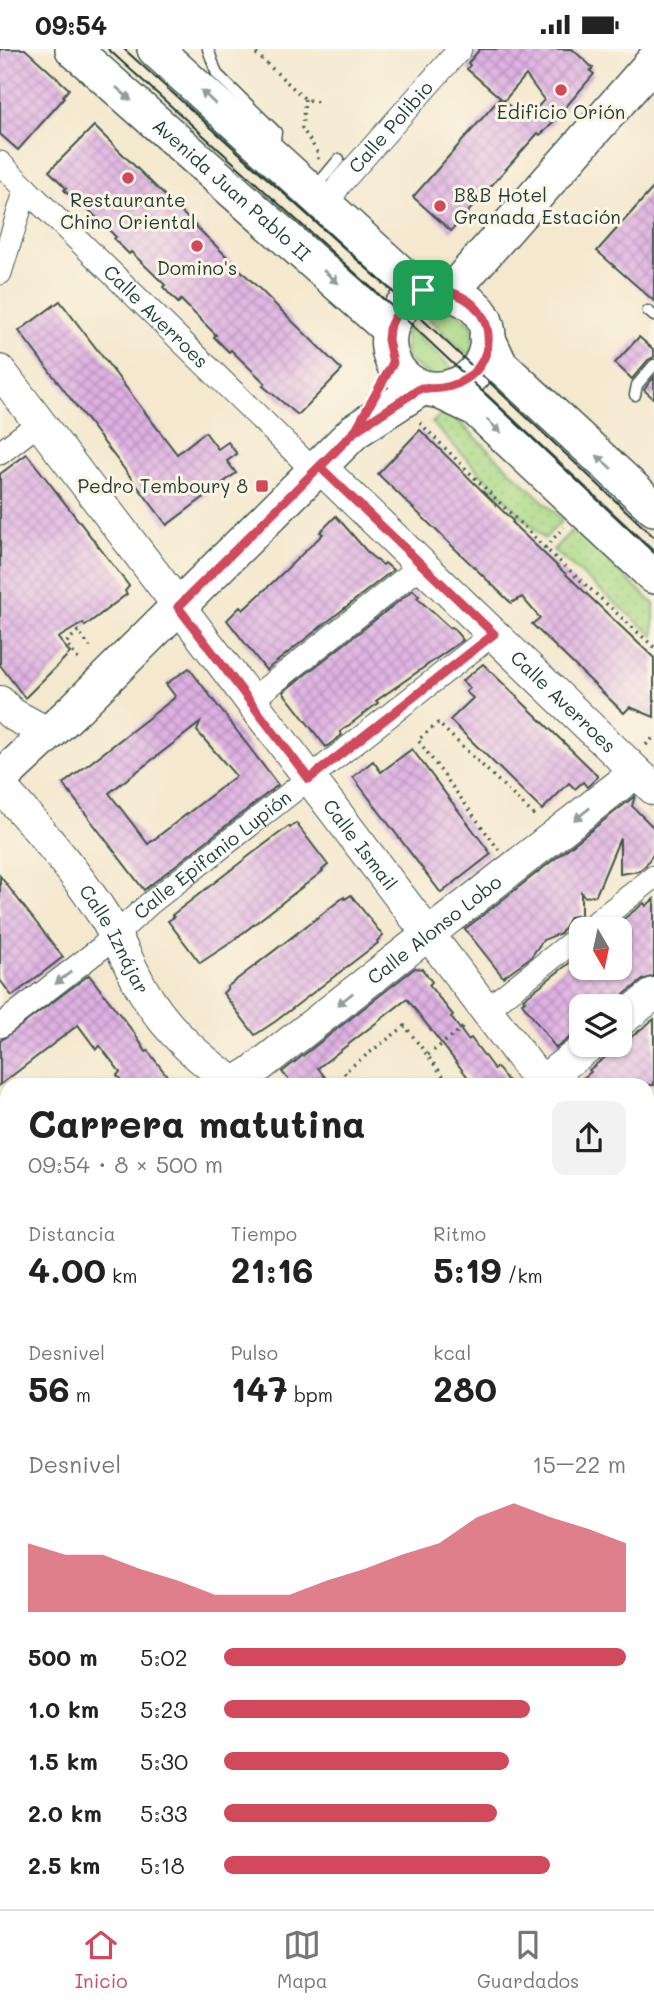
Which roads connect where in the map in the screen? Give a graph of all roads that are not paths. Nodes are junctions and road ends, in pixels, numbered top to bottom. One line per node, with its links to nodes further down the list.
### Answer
1 (72, 49): 13 (main road, Avenida Juan Pablo II, one-way to 13)
2 (155, 49): 6 (main road, one-way to 2)
3 (208, 49): 6 (lane)
4 (460, 49): 10 (street, Calle Polibio)
5 (648, 61): 12 (main road)
6 (272, 157): 10 (main road)
7 (339, 159): 10 (lane)
8 (0, 163): 9 (street, Calle Averroes)
9 (26, 189): 11 (street); 23 (street, Calle Averroes)
10 (322, 189): 12 (main road)
11 (0, 272)
12 (437, 291): 13 (main road); 14 (main road)
13 (389, 329): 15 (main road)
14 (487, 337): 18 (main road); 24 (main road, one-way to 14)
15 (393, 363): 18 (main road); 21 (main road)
16 (654, 365): 19 (lane)
17 (0, 372): 20 (street, Calle Ismail)
18 (429, 389): 21 (main road); 26 (main road, one-way to 26)
19 (635, 395)
20 (39, 423): 22 (street); 27 (street, Calle Ismail)
21 (355, 431): 23 (main road)
22 (0, 453)
23 (317, 470): 25 (street, Calle Averroes); 27 (main road)
24 (654, 508)
25 (422, 565): 28 (street, Calle Averroes); 29 (street)
26 (654, 576)
27 (178, 607): 29 (street, Calle Ismail); 31 (main road)
28 (494, 634): 32 (street, Calle Averroes); 34 (street, Calle Epifanio Lupión)
29 (250, 701): 34 (street, Calle Ismail)
30 (0, 702): 31 (street)
31 (49, 734): 33 (main road)
32 (645, 769): 39 (street, Calle Alonso Lobo, one-way to 39)
33 (0, 779)
34 (309, 779): 38 (street, Calle Epifanio Lupión); 39 (street, Calle Ismail)
35 (0, 786): 38 (street, Calle Iznájar)
36 (654, 877): 37 (street)
37 (603, 917)
38 (115, 934): 44 (street, Calle Epifanio Lupión, one-way to 44); 46 (street, Calle Iznájar)
39 (428, 934): 43 (street, Calle Ismail); 47 (street, Calle Alonso Lobo, one-way to 47)
40 (569, 944): 43 (street)
41 (654, 995): 42 (street)
42 (632, 1012)
43 (476, 1017): 48 (street, Calle Ismail)
44 (0, 1026)
45 (575, 1057): 49 (street)
46 (226, 1078)
47 (243, 1078)
48 (535, 1078)
49 (549, 1078)

